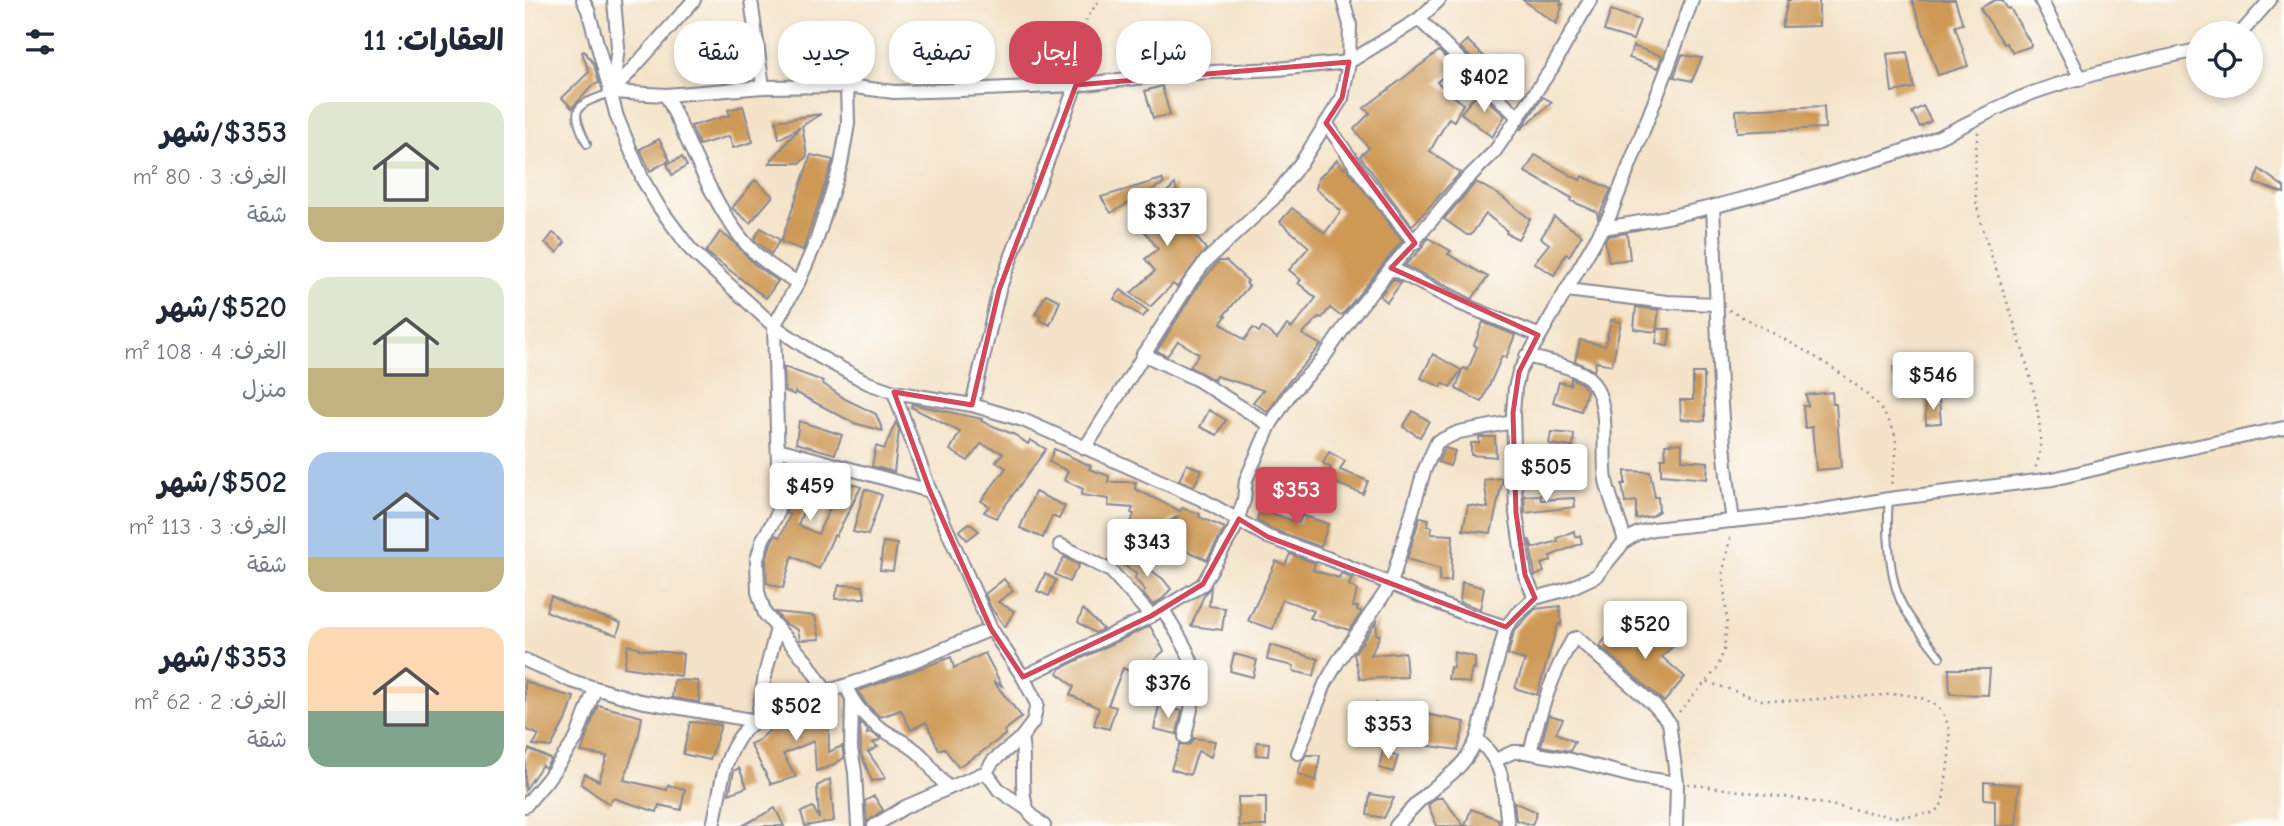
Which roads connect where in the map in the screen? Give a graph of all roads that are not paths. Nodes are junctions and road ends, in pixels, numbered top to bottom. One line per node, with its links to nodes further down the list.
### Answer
1 (583, 0): 19 (street)
2 (614, 0): 19 (street)
3 (694, 0): 19 (street)
4 (751, 0): 18 (street)
5 (1343, 0): 14 (street)
6 (1439, 0): 11 (street)
7 (1692, 0): 25 (street)
8 (2041, 0): 15 (street)
9 (2270, 0): 12 (street)
10 (1587, 2): 21 (street)
11 (1419, 19): 14 (street); 21 (street)
12 (2252, 21)
13 (2186, 53): 15 (street)
14 (1349, 61): 16 (street); 22 (street)
15 (2081, 79): 24 (street)
16 (1076, 85): 17 (street); 36 (street)
17 (847, 86): 18 (street); 28 (street)
18 (763, 87): 20 (street)
19 (612, 92): 20 (street); 23 (lane); 31 (street)
20 (666, 95): 28 (street)
21 (1517, 116): 26 (street)
22 (1327, 123): 26 (street); 33 (street)
23 (587, 144)
24 (1713, 207): 25 (street); 30 (street)
25 (1602, 228): 29 (street)
26 (1415, 243): 27 (street)
27 (1391, 268): 32 (street); 38 (street)
28 (798, 283): 31 (street)
29 (1566, 290): 30 (street); 32 (street)
30 (1716, 304): 45 (street)
31 (774, 326): 35 (street); 41 (street)
32 (1538, 335): 34 (street)
33 (1143, 354): 38 (street); 40 (street)
34 (1526, 356): 37 (street); 46 (street)
35 (894, 392): 36 (street); 42 (street)
36 (972, 405): 40 (street)
37 (1513, 422): 48 (street); 49 (street)
38 (1270, 425): 44 (street)
39 (2284, 428): 43 (street)
40 (1085, 448): 44 (street)
41 (778, 449): 42 (street); 52 (street)
42 (930, 491): 53 (street)
43 (1889, 499): 45 (street); 54 (lane)
44 (1238, 518): 48 (street); 50 (street)
45 (1733, 521): 46 (street)
46 (1625, 541): 49 (street)
47 (1060, 545): 50 (street)
48 (1391, 584): 51 (street); 65 (street)
49 (1535, 598): 51 (street)
50 (1157, 613): 56 (street); 62 (street)
51 (1506, 627): 64 (street)
52 (777, 628): 59 (street); 61 (street)
53 (991, 629): 56 (street); 57 (street)
54 (1940, 657)
55 (525, 660): 58 (street)
56 (1023, 677): 63 (street)
57 (846, 686): 59 (street); 60 (street)
58 (595, 690): 61 (street); 71 (street)
59 (826, 691): 61 (street)
60 (852, 701): 70 (street); 74 (street)
61 (757, 721): 73 (street)
62 (1185, 737)
63 (1020, 738): 68 (street); 72 (street)
64 (1477, 739): 67 (street); 77 (street)
65 (1298, 753)
66 (1530, 753): 67 (street); 69 (street); 69 (street)
67 (1496, 760): 78 (street)
68 (986, 772): 70 (street); 72 (street)
69 (1677, 783): 79 (street)
70 (949, 788): 75 (street)
71 (525, 806)
72 (1027, 809): 76 (street)
73 (713, 826)
74 (858, 826)
75 (874, 826)
76 (1044, 826)
77 (1397, 826)
78 (1508, 826)
79 (1676, 826)

